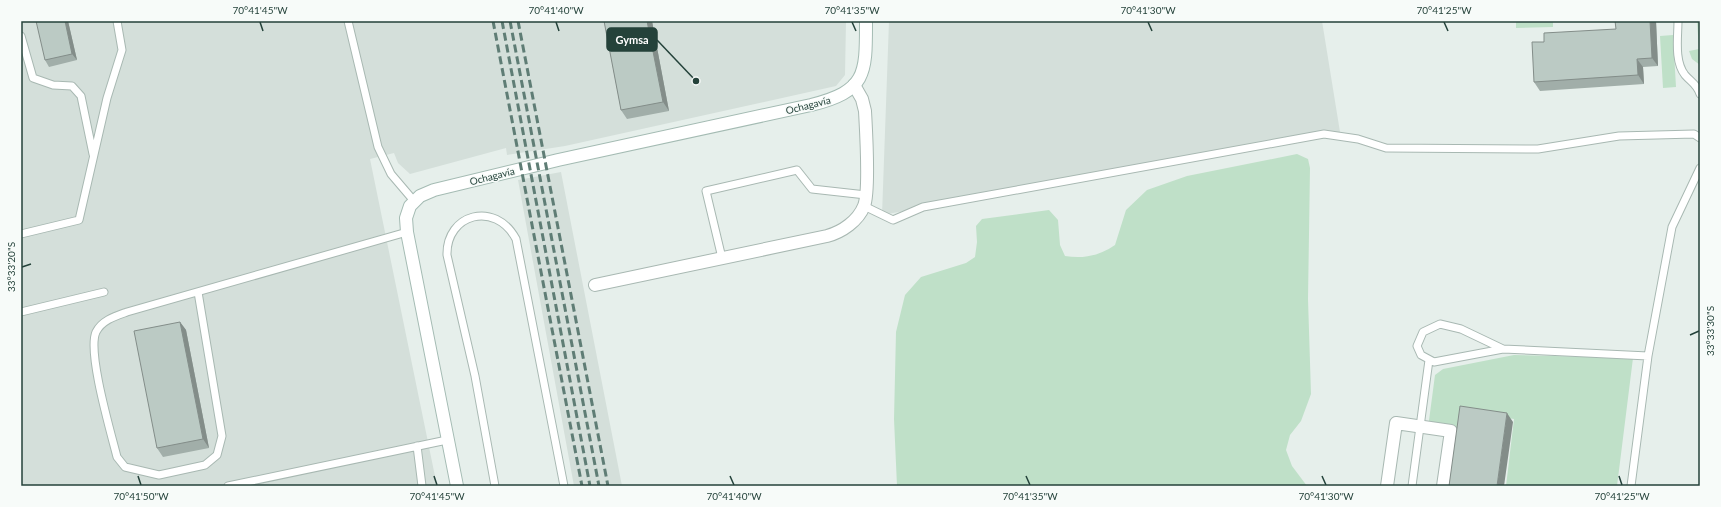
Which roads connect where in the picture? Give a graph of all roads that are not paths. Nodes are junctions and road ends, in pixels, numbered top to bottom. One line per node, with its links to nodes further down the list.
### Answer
1 (117, 21): 10 (lane)
2 (348, 21): 12 (lane)
3 (866, 21): 6 (main road, Ochagavía)
4 (1678, 21): 7 (lane)
5 (21, 36): 10 (lane)
6 (854, 85): 12 (main road, Ochagavía); 13 (main road)
7 (1699, 85): 8 (lane)
8 (1700, 94)
9 (1700, 138): 13 (lane)
10 (94, 158): 15 (lane)
11 (1700, 168): 22 (lane)
12 (414, 201): 14 (main road)
13 (865, 201): 16 (main road); 16 (lane)
14 (407, 232): 19 (lane); 25 (main road)
15 (21, 234)
16 (722, 258): 17 (main road)
17 (595, 285)
18 (104, 292): 20 (lane)
19 (198, 292): 19 (lane)
20 (21, 312)
21 (1503, 349): 22 (lane); 23 (lane); 23 (lane)
22 (1648, 356): 35 (lane)
23 (1429, 360): 24 (lane)
24 (1420, 427): 32 (main road); 33 (lane); 34 (main road)
25 (447, 440): 26 (lane); 29 (main road)
26 (417, 446): 27 (lane); 28 (lane)
27 (228, 486)
28 (422, 486)
29 (457, 486)
30 (495, 486): 31 (lane)
31 (564, 486)
32 (1387, 486)
33 (1412, 486)
34 (1443, 486)
35 (1631, 486)

